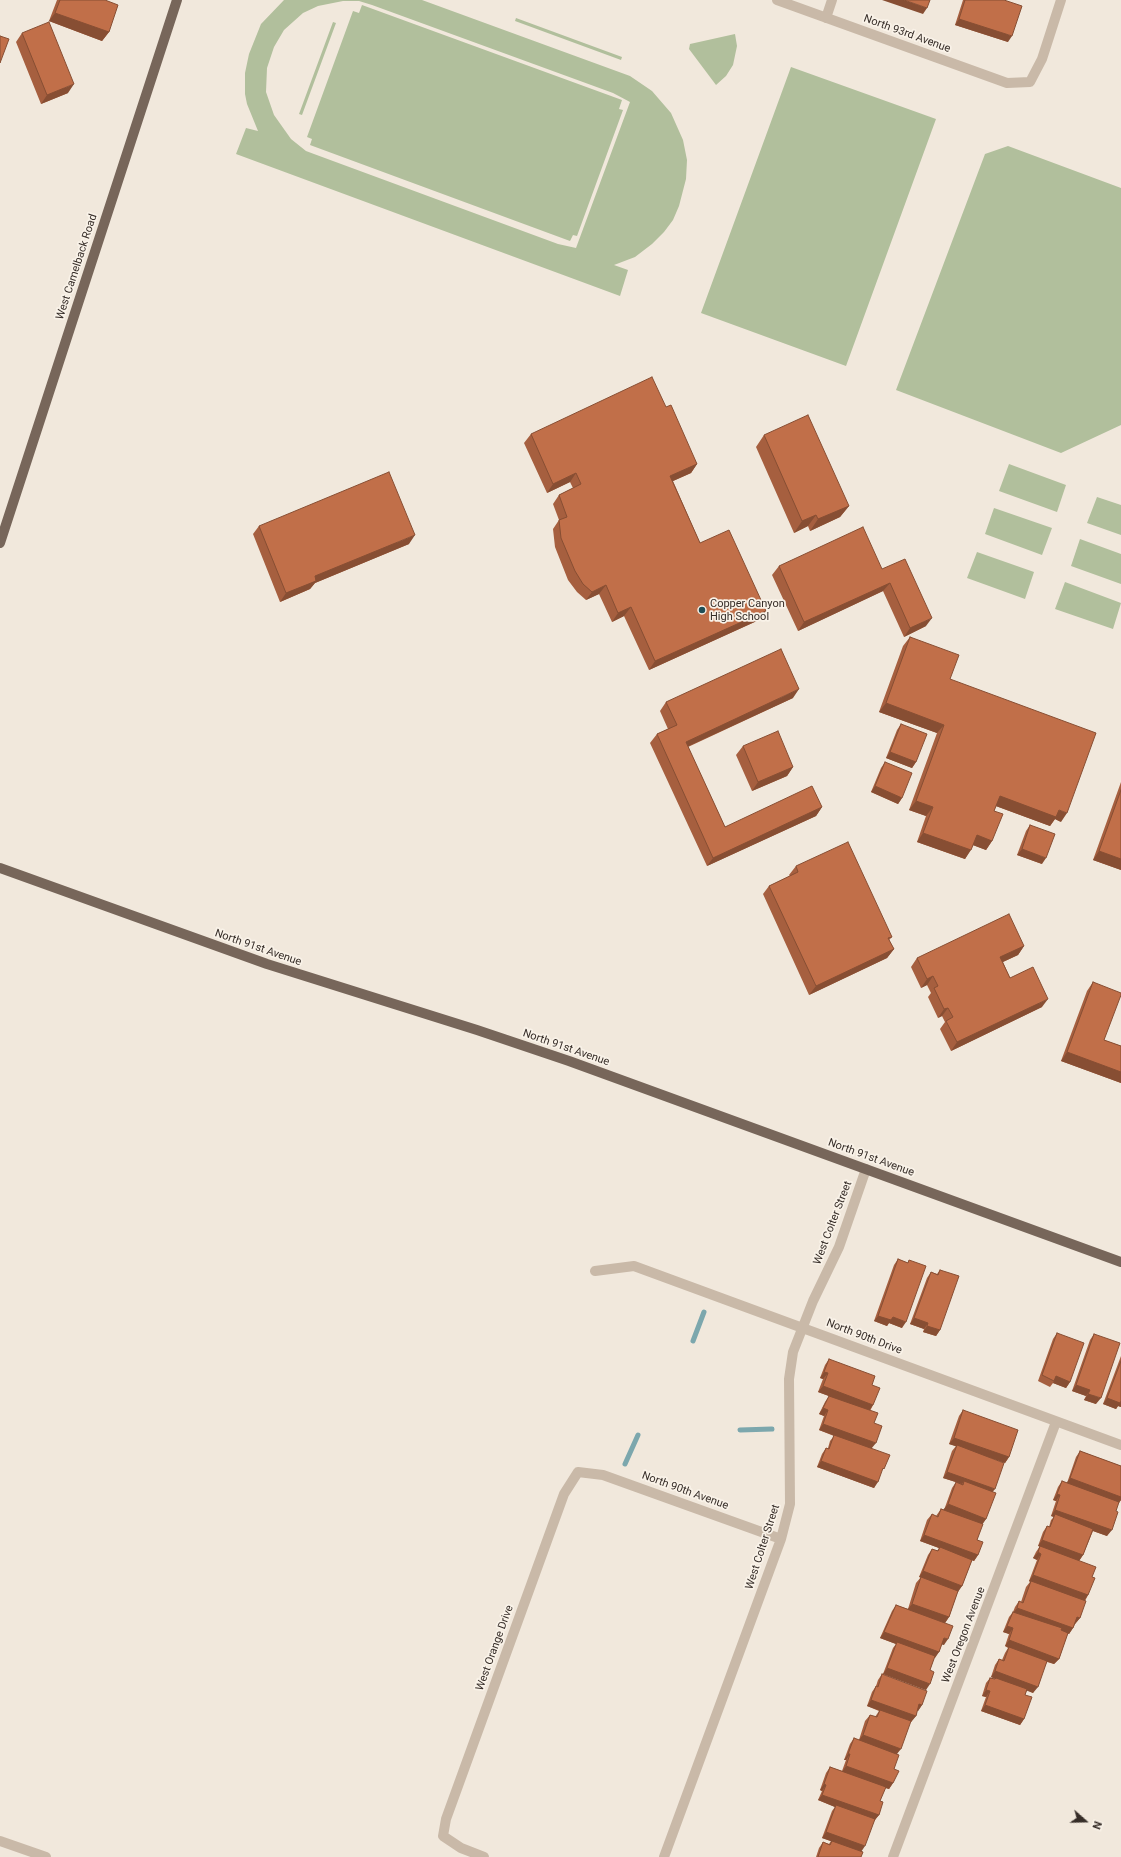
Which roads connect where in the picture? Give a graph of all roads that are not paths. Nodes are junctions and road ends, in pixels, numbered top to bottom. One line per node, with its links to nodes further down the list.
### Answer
1 (177, 0): 6 (main road, West Camelback Road)
2 (776, 0): 5 (street, North 93rd Avenue)
3 (832, 0): 5 (street)
4 (1061, 0): 5 (street, North 93rd Avenue)
5 (826, 18)
6 (0, 543)
7 (0, 868): 8 (main road, North 91st Avenue)
8 (866, 1169): 9 (main road, North 91st Avenue); 11 (street, West Colter Street)
9 (1121, 1262)
10 (595, 1271): 11 (street, North 90th Drive)
11 (803, 1327): 12 (street, North 90th Drive); 15 (street, West Colter Street)
12 (1056, 1422): 13 (street, North 90th Drive); 20 (street, West Oregon Avenue)
13 (1121, 1445)
14 (578, 1472): 15 (street, North 90th Avenue); 18 (street, West Orange Drive)
15 (781, 1539): 19 (street, West Colter Street)
16 (0, 1841): 17 (street)
17 (46, 1857)
18 (484, 1857)
19 (664, 1857)
20 (893, 1857)

